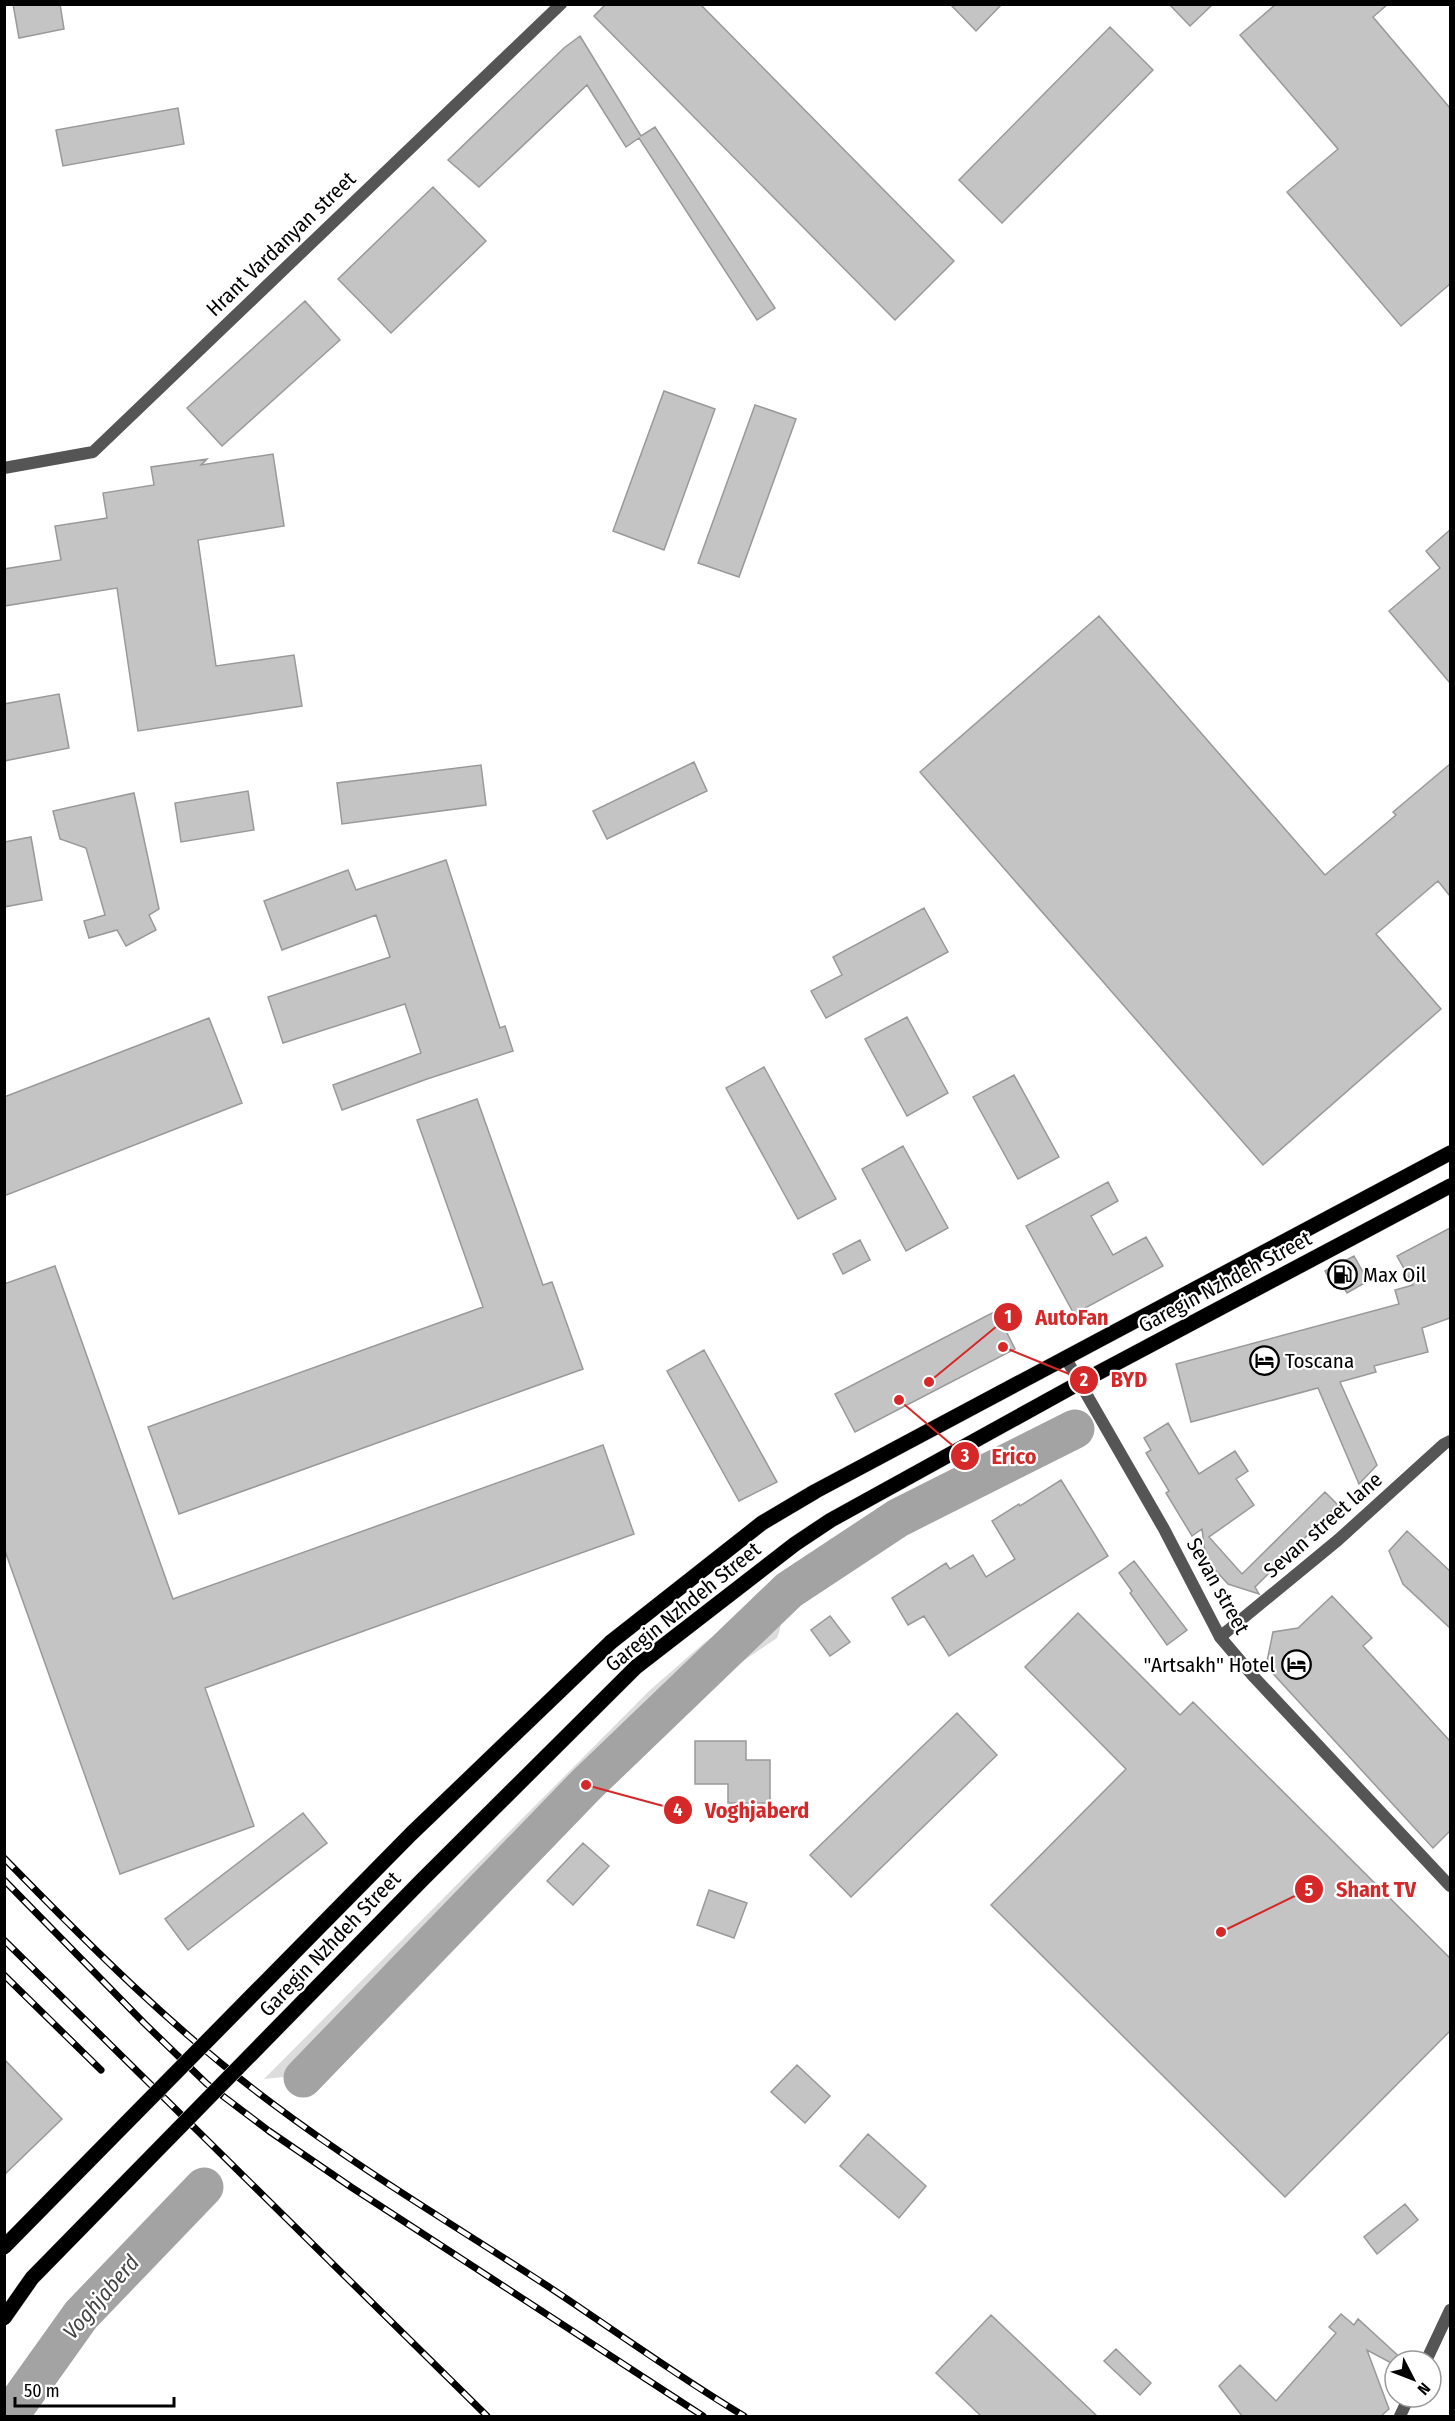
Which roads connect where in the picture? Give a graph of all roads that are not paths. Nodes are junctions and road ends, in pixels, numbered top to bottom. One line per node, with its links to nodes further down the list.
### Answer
1 (561, 4): 2 (street, Hrant Vardanyan street)
2 (4, 468)
3 (1450, 1152): 5 (main road, Garegin Nzhdeh Street)
4 (1450, 1186): 6 (main road, Garegin Nzhdeh Street)
5 (1065, 1357): 6 (street, Sevan street); 10 (main road, Garegin Nzhdeh Street, bridge)
6 (1081, 1382): 8 (street, Sevan street); 12 (main road, Garegin Nzhdeh Street, bridge)
7 (1450, 1441): 8 (street, Sevan street lane)
8 (1220, 1637): 9 (street, Sevan street)
9 (1450, 1886)
10 (4, 2247)
11 (1450, 2310): 13 (street)
12 (4, 2318)
13 (1432, 2349)

